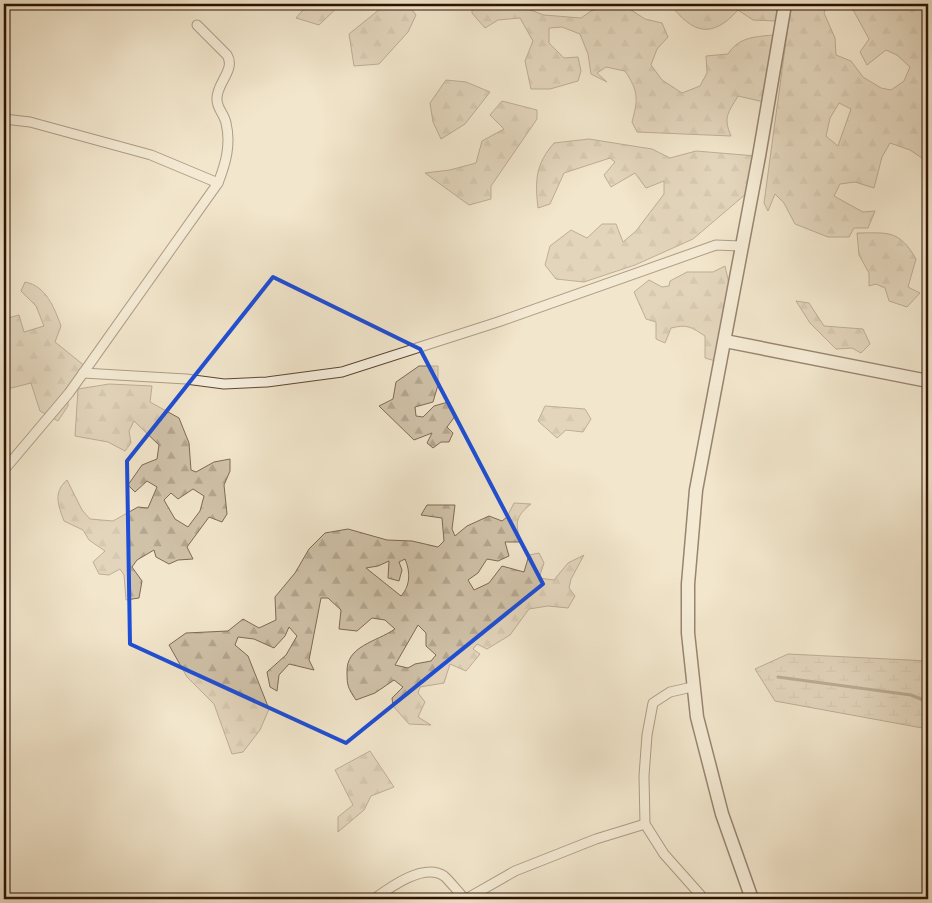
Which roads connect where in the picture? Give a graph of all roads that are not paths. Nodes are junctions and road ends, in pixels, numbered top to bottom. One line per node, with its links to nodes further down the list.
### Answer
1 (785, 4): 5 (street)
2 (196, 25): 4 (street)
3 (4, 119): 4 (street)
4 (218, 183): 7 (street)
5 (740, 246): 6 (street); 7 (street)
6 (724, 341): 8 (street); 10 (street)
7 (83, 373): 9 (street)
8 (928, 381)
9 (4, 470)
10 (692, 687): 11 (street); 15 (street)
11 (645, 824): 13 (street); 14 (street)
12 (374, 899): 13 (street)
13 (466, 899)
14 (704, 899)
15 (752, 899)

